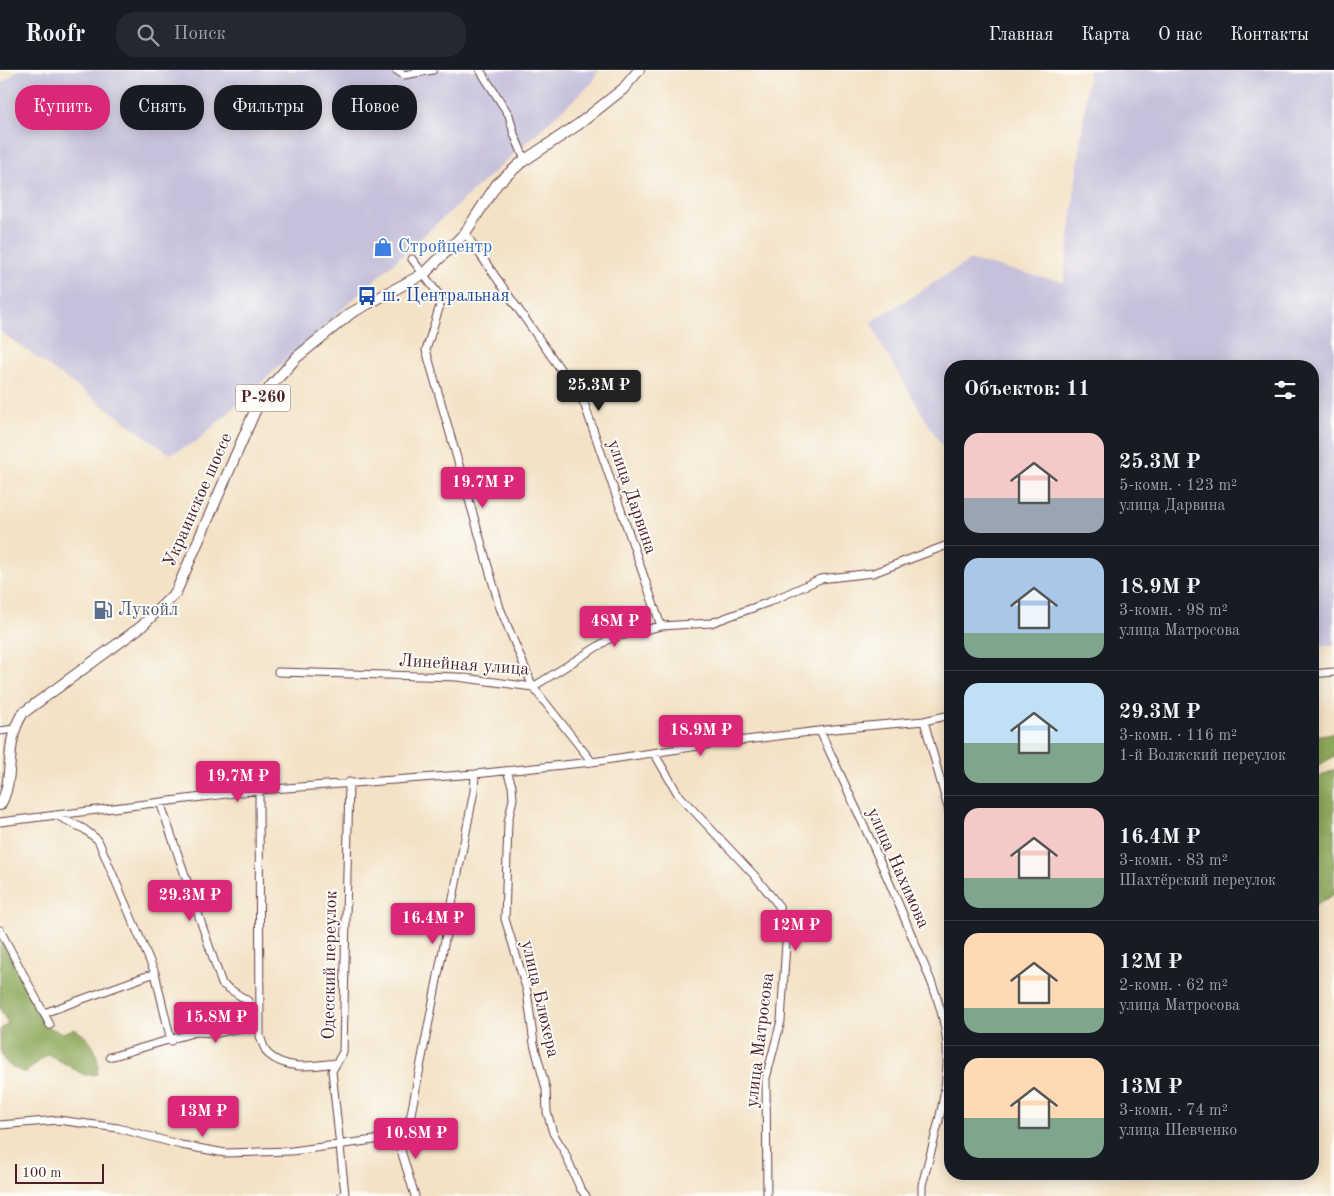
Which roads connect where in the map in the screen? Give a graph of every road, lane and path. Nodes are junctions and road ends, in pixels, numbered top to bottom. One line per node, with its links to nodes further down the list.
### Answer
1 (396, 70): 2 (street)
2 (433, 70)
3 (480, 70): 5 (street)
4 (639, 70): 5 (highway, Украинское шоссе / Р-260)
5 (525, 160): 6 (highway, Украинское шоссе / Р-260)
6 (465, 233): 8 (highway, Украинское шоссе / Р-260); 10 (street, улица Дарвина)
7 (412, 259): 8 (street)
8 (424, 273): 14 (street); 17 (highway, Украинское шоссе / Р-260)
9 (944, 546): 10 (street, Линейная улица)
10 (661, 626): 14 (street, Линейная улица)
11 (278, 672): 14 (street, Линейная улица)
12 (1334, 672): 13 (street)
13 (1319, 673)
14 (533, 687): 21 (street)
15 (944, 717): 16 (street)
16 (924, 721): 19 (street); 26 (street)
17 (14, 729): 18 (street); 28 (highway, Украинское шоссе / Р-260)
18 (0, 731)
19 (820, 731): 20 (street); 36 (street, улица Нахимова)
20 (654, 753): 21 (street); 47 (street, улица Матросова)
21 (592, 762): 22 (street)
22 (507, 771): 23 (street); 46 (street, улица Блюхера)
23 (475, 774): 24 (street); 42 (street)
24 (349, 782): 25 (street); 39 (street, Одесский переулок)
25 (259, 790): 27 (street); 34 (street)
26 (944, 794)
27 (160, 802): 29 (street); 34 (street)
28 (0, 805)
29 (56, 815): 30 (street); 32 (street)
30 (0, 822)
31 (0, 930): 33 (street)
32 (155, 973): 33 (street); 37 (street)
33 (44, 1013): 35 (street)
34 (258, 1024): 37 (street); 39 (street)
35 (50, 1025)
36 (944, 1027)
37 (171, 1041): 38 (street)
38 (110, 1057)
39 (336, 1063): 43 (street, Одесский переулок)
40 (944, 1105): 48 (street, улица Нахимова)
41 (0, 1125): 43 (street)
42 (395, 1131): 43 (street); 45 (street)
43 (339, 1145): 44 (street, Одесский переулок)
44 (341, 1196)
45 (415, 1196)
46 (586, 1196)
47 (767, 1196)
48 (922, 1196)

